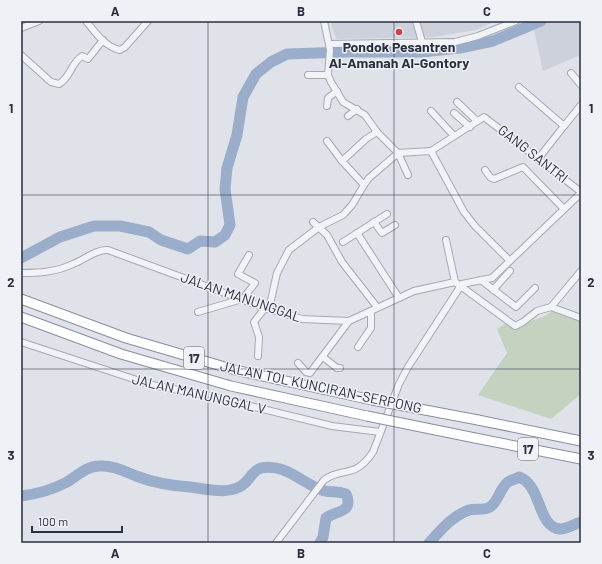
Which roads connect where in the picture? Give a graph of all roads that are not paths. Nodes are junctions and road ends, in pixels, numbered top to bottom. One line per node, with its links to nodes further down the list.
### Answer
1 (39, 21): 7 (street)
2 (86, 21): 8 (street)
3 (148, 21): 8 (street)
4 (324, 21): 10 (street)
5 (416, 21): 9 (street)
6 (516, 21): 9 (street)
7 (21, 28)
8 (103, 40): 11 (street)
9 (422, 42): 10 (street)
10 (330, 47): 14 (street)
11 (21, 55)
12 (571, 73): 15 (street)
13 (308, 75): 14 (street)
14 (328, 75): 17 (street)
15 (581, 85)
16 (519, 87): 26 (street)
17 (337, 91): 20 (street); 21 (street)
18 (457, 102): 25 (street)
19 (581, 105): 26 (street)
20 (327, 106)
21 (358, 109): 24 (street); 28 (street)
22 (431, 110): 29 (street)
23 (454, 113): 27 (street)
24 (348, 116)
25 (477, 121): 27 (street); 33 (street, GANG SANTRI)
26 (564, 126): 33 (street)
27 (470, 127): 29 (street)
28 (377, 132): 32 (street); 34 (street)
29 (454, 136): 31 (street)
30 (327, 141): 34 (street)
31 (432, 151): 32 (street); 49 (street)
32 (398, 153): 36 (street); 37 (street)
33 (538, 159): 38 (street, GANG SANTRI)
34 (342, 161): 37 (street)
35 (485, 170): 39 (street)
36 (408, 175)
37 (364, 185): 44 (street)
38 (581, 192): 39 (street)
39 (564, 209): 49 (street)
40 (386, 214): 42 (street)
41 (313, 222): 44 (street)
42 (374, 222): 43 (street); 45 (street)
43 (395, 225)
44 (319, 227): 62 (street); 63 (street)
45 (357, 233): 47 (street); 58 (street)
46 (446, 240): 54 (street)
47 (343, 242)
48 (249, 255): 60 (street)
49 (510, 261): 53 (street)
50 (510, 271): 57 (street)
51 (581, 271): 61 (street)
52 (21, 273): 60 (street, JALAN MANUNGGAL)
53 (481, 280): 55 (street); 57 (street)
54 (455, 282): 55 (street); 58 (street, JALAN MANUNGGAL)
55 (462, 285): 61 (street); 74 (street)
56 (535, 288): 57 (street)
57 (493, 290)
58 (399, 298): 63 (street, JALAN MANUNGGAL)
59 (21, 299): 75 (highway, JALAN TOL KUNCIRAN–SERPONG / 17, bridge)
60 (243, 299): 62 (street, JALAN MANUNGGAL); 64 (street)
61 (551, 307): 66 (street)
62 (267, 308): 67 (street, JALAN MANUNGGAL); 70 (street)
63 (374, 309): 67 (street, JALAN MANUNGGAL); 69 (street)
64 (198, 312)
65 (21, 317): 76 (highway, JALAN TOL KUNCIRAN–SERPONG / 17, bridge)
66 (581, 318)
67 (349, 320): 71 (street)
68 (21, 342): 74 (street, JALAN MANUNGGAL V)
69 (358, 347)
70 (258, 356)
71 (323, 357): 72 (street); 73 (street)
72 (298, 363)
73 (340, 368)
74 (380, 432): 77 (street)
75 (581, 441)
76 (581, 459)
77 (276, 543)

